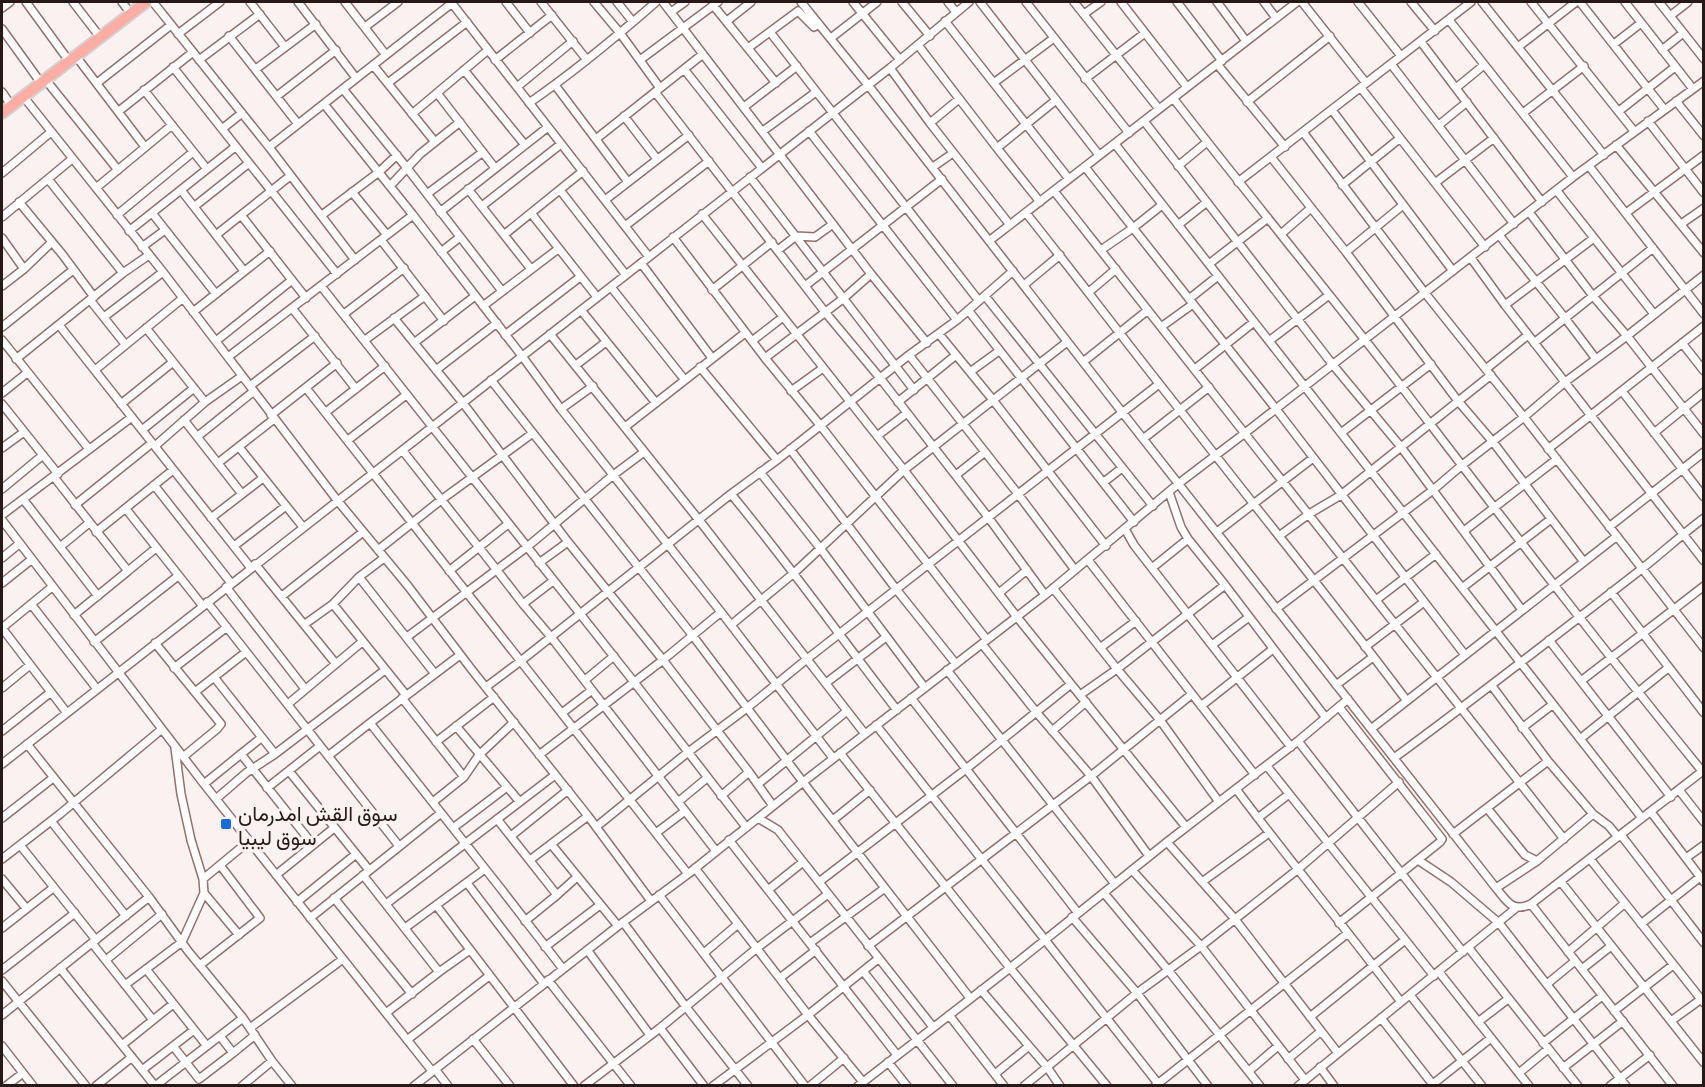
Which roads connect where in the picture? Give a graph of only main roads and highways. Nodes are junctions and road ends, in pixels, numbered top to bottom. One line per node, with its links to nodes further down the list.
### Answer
1 (146, 2): 2 (highway)
2 (2, 113)

